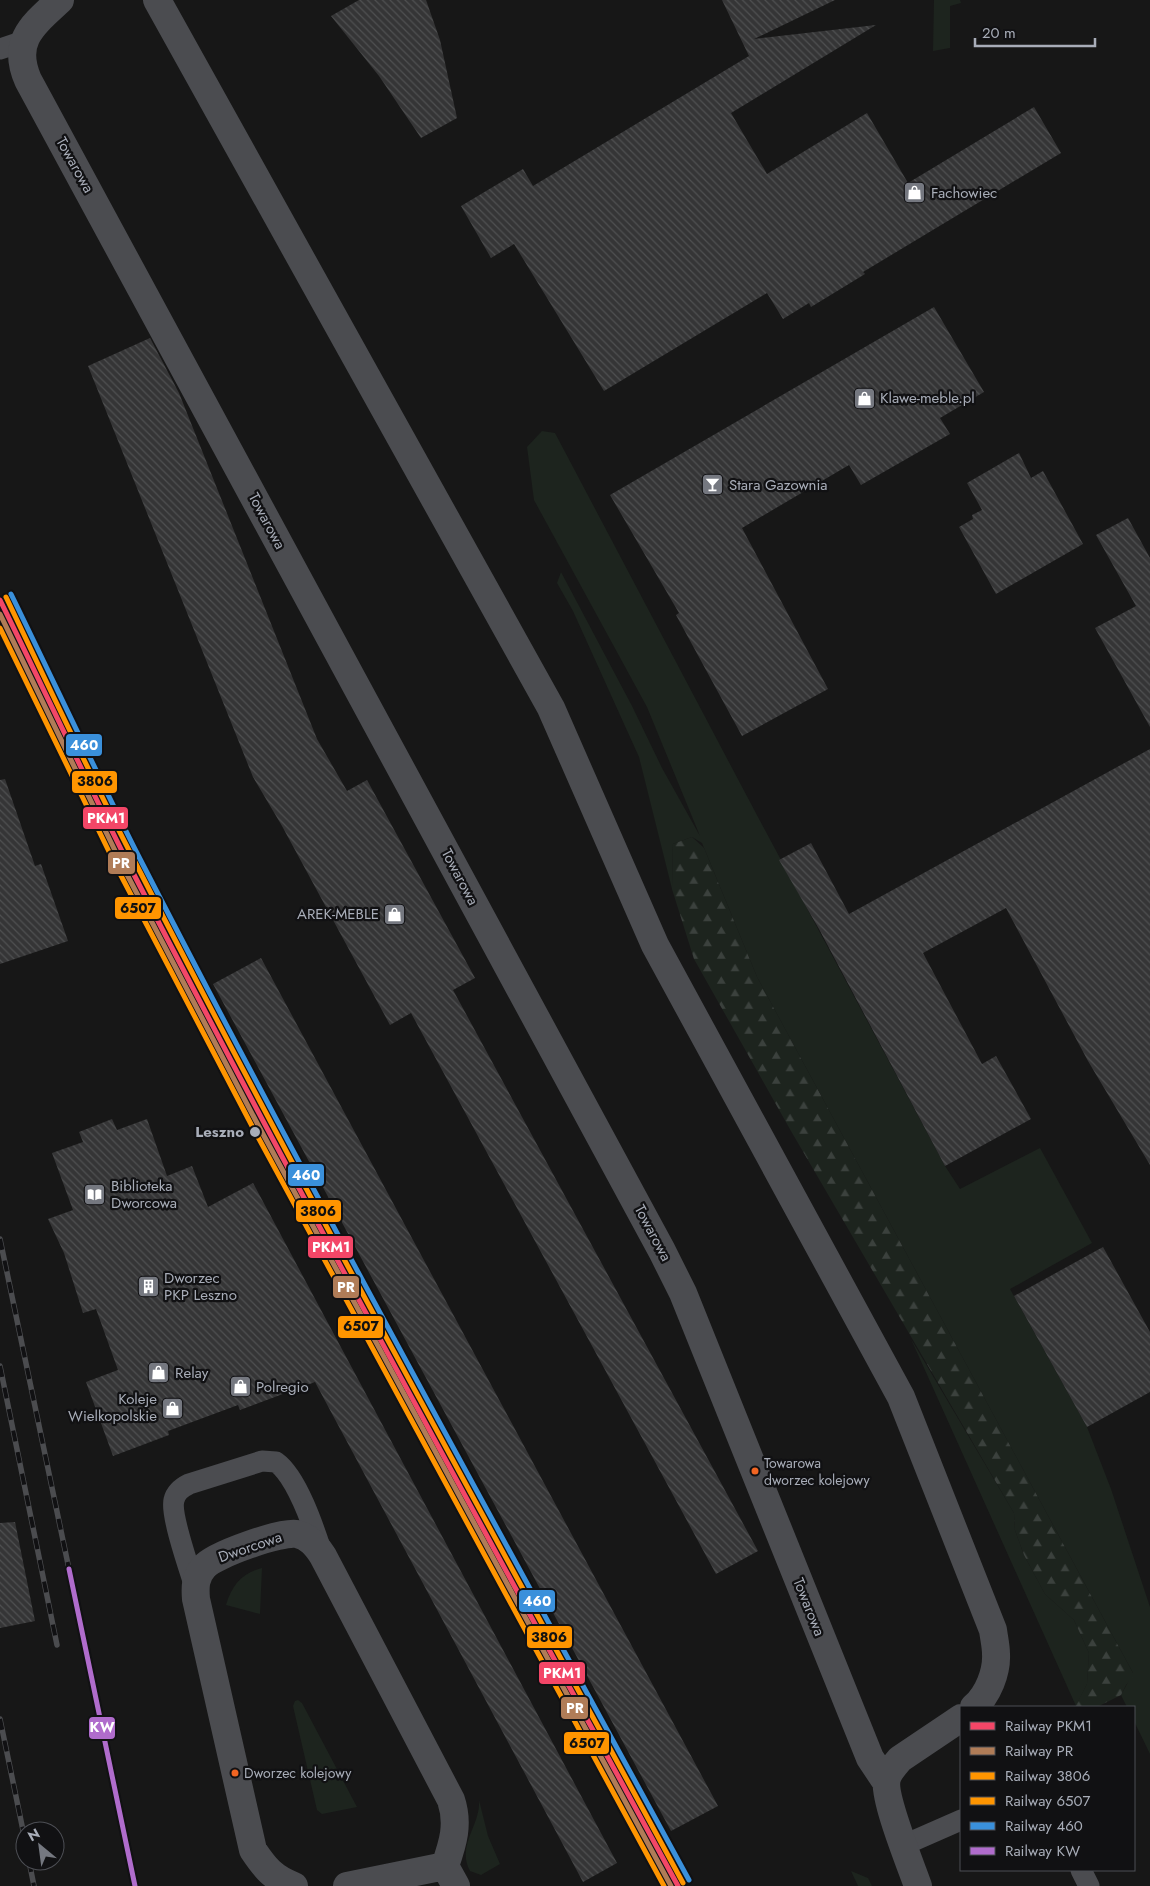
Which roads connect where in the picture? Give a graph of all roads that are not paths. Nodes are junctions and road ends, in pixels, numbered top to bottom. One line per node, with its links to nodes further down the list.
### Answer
1 (60, 0): 3 (street, Towarowa)
2 (158, 0): 6 (street)
3 (12, 45): 8 (street, Towarowa)
4 (323, 1556): 5 (street, Dworcowa); 5 (lane); 12 (street, Dworcowa)
5 (195, 1587): 14 (street)
6 (975, 1706)
7 (960, 1719): 8 (street)
8 (886, 1782): 10 (street, Towarowa)
9 (960, 1820): 10 (lane)
10 (904, 1845): 16 (street, Towarowa)
11 (1082, 1871): 17 (lane)
12 (450, 1876): 13 (street, Dworcowa)
13 (376, 1883): 15 (street, Dworcowa)
14 (282, 1884)
15 (347, 1886)
16 (918, 1886)
17 (1089, 1886)

